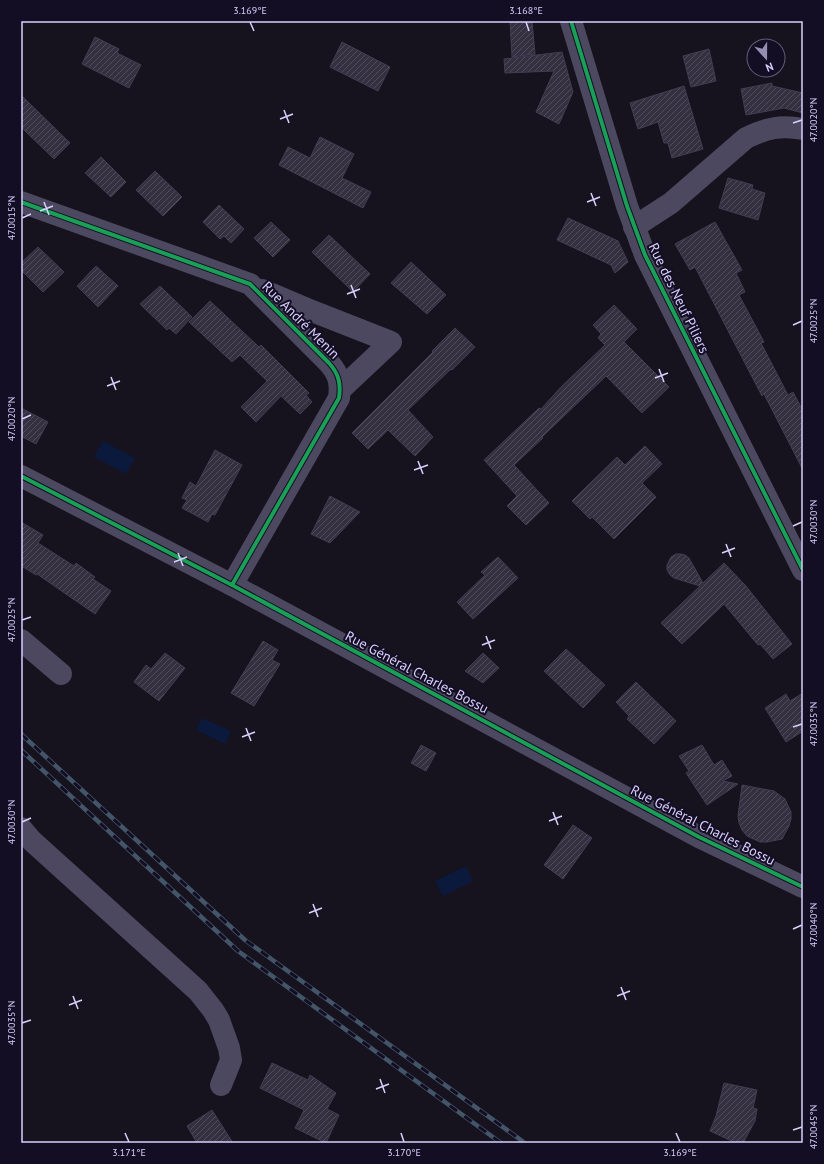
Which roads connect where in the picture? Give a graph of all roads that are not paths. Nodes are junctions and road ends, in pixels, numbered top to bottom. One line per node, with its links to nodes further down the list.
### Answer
1 (571, 21): 4 (street, Rue des Neuf Piliers)
2 (803, 129): 4 (street)
3 (21, 202): 5 (street, Rue André Menin)
4 (634, 227): 8 (street, Rue des Neuf Piliers)
5 (250, 284): 6 (street, Rue André Menin); 6 (street, Rue André Menin)
6 (340, 390): 9 (street, Rue André Menin)
7 (21, 476): 9 (street, Rue Général Charles Bossu)
8 (803, 570)
9 (232, 585): 13 (street, Rue Général Charles Bossu)
10 (21, 640): 11 (street)
11 (61, 674)
12 (21, 828): 14 (street)
13 (803, 887)
14 (221, 1085)

